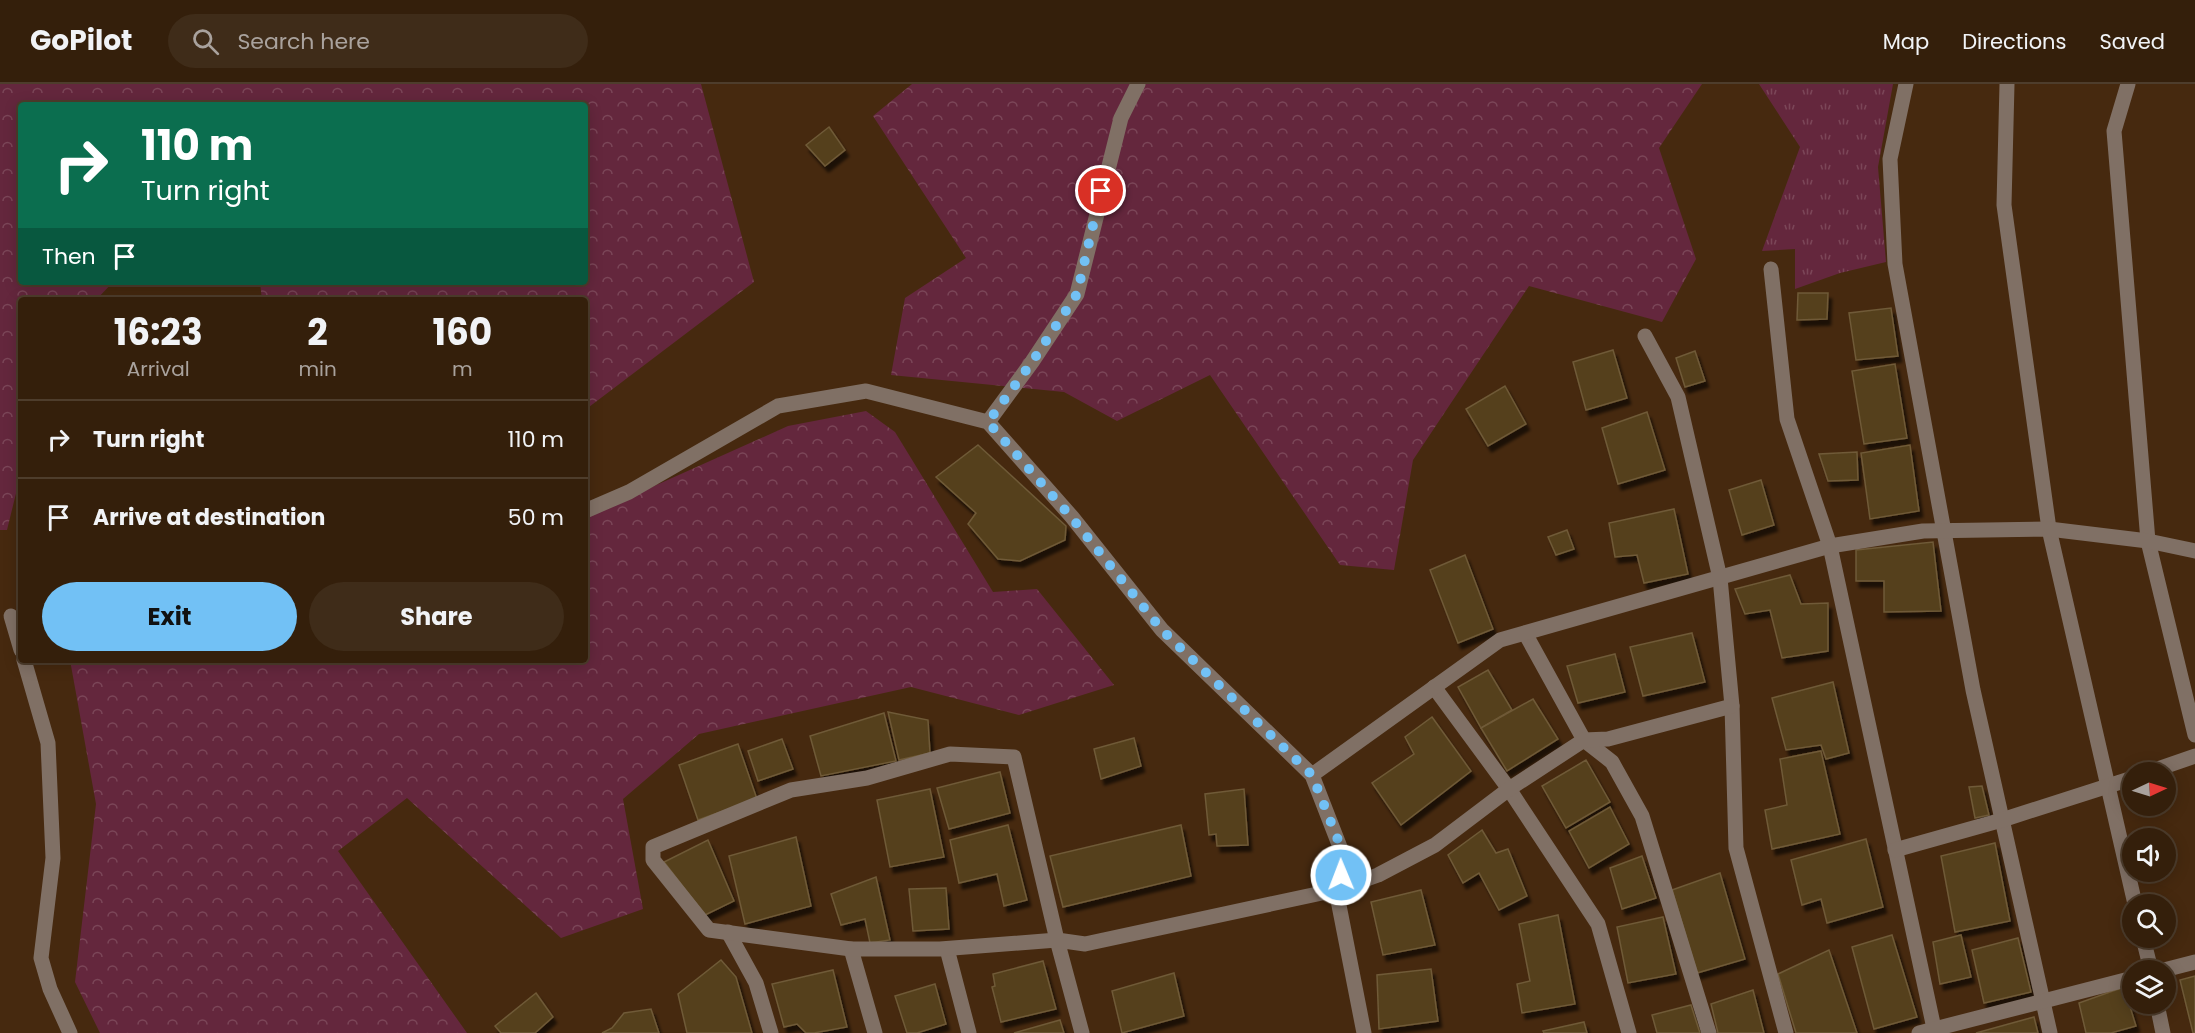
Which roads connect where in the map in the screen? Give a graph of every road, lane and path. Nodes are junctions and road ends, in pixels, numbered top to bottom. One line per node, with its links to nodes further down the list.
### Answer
1 (1138, 84): 7 (street)
2 (1906, 84): 10 (street)
3 (2007, 84): 9 (street)
4 (2128, 84): 11 (street)
5 (1771, 269): 12 (street)
6 (1645, 336): 14 (street)
7 (988, 422): 8 (street); 25 (street)
8 (588, 510)
9 (2049, 529): 10 (street); 11 (street); 27 (street)
10 (1943, 531): 12 (street); 29 (street)
11 (2148, 541): 13 (street); 21 (street)
12 (1830, 546): 14 (street); 30 (street)
13 (2195, 550)
14 (1720, 578): 16 (street); 20 (street)
15 (11, 616): 17 (street)
16 (1525, 633): 19 (street); 22 (street)
17 (18, 640)
18 (25, 663): 43 (street)
19 (1434, 687): 25 (street); 28 (street)
20 (1732, 706): 22 (street); 51 (street)
21 (2195, 735)
22 (1584, 740): 28 (street); 50 (street)
23 (2195, 756): 24 (street)
24 (2176, 763)
25 (1312, 775): 31 (street)
26 (2122, 782): 27 (street)
27 (2108, 787): 29 (street); 32 (street)
28 (1509, 789): 31 (street); 49 (street)
29 (2002, 820): 30 (street); 40 (street)
30 (1895, 850): 42 (street)
31 (1336, 890): 34 (street); 48 (street)
32 (2133, 894)
33 (728, 932): 34 (street); 35 (street); 44 (street)
34 (1057, 940): 36 (street); 47 (street)
35 (851, 949): 36 (street); 45 (street)
36 (947, 949): 46 (street)
37 (2195, 962): 38 (street)
38 (2176, 967)
39 (2122, 981): 40 (street)
40 (2042, 1002): 42 (street); 53 (street)
41 (2159, 1014): 54 (street)
42 (1935, 1031): 52 (street)
43 (70, 1033)
44 (771, 1033)
45 (875, 1033)
46 (969, 1033)
47 (1082, 1033)
48 (1364, 1033)
49 (1629, 1033)
50 (1709, 1033)
51 (1786, 1033)
52 (1919, 1033)
53 (2050, 1033)
54 (2163, 1033)

